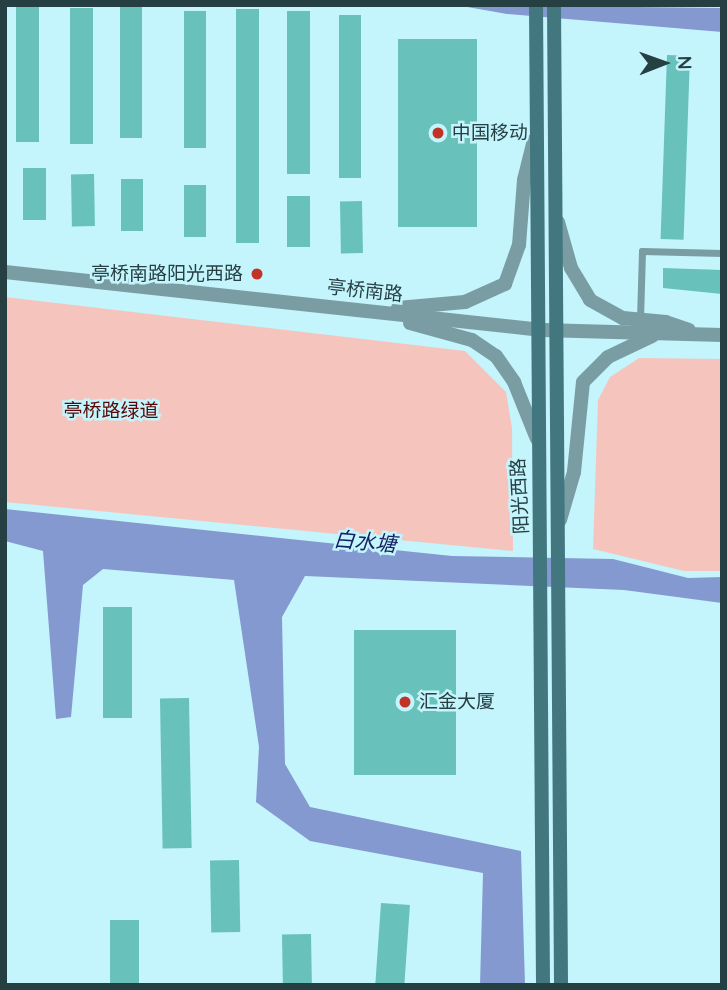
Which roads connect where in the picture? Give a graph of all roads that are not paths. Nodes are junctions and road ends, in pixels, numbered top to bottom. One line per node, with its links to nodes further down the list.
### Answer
1 (536, 5): 3 (main road, 阳光西路)
2 (554, 5): 4 (main road, 阳光西路)
3 (537, 128): 7 (street); 9 (main road, 阳光西路)
4 (556, 217): 8 (street); 9 (main road, 阳光西路)
5 (722, 253): 8 (lane)
6 (5, 272): 7 (street, 亭桥南路)
7 (361, 310): 9 (street, 亭桥南路); 13 (street)
8 (640, 319): 11 (street)
9 (549, 330): 10 (street, 亭桥南路); 13 (main road, 阳光西路); 14 (main road, 阳光西路)
10 (656, 334): 11 (street, 亭桥南路); 14 (street)
11 (700, 334): 12 (street, 亭桥南路)
12 (722, 335)
13 (537, 439): 15 (main road, 阳光西路)
14 (557, 528): 16 (main road, 阳光西路)
15 (543, 985)
16 (561, 985)

